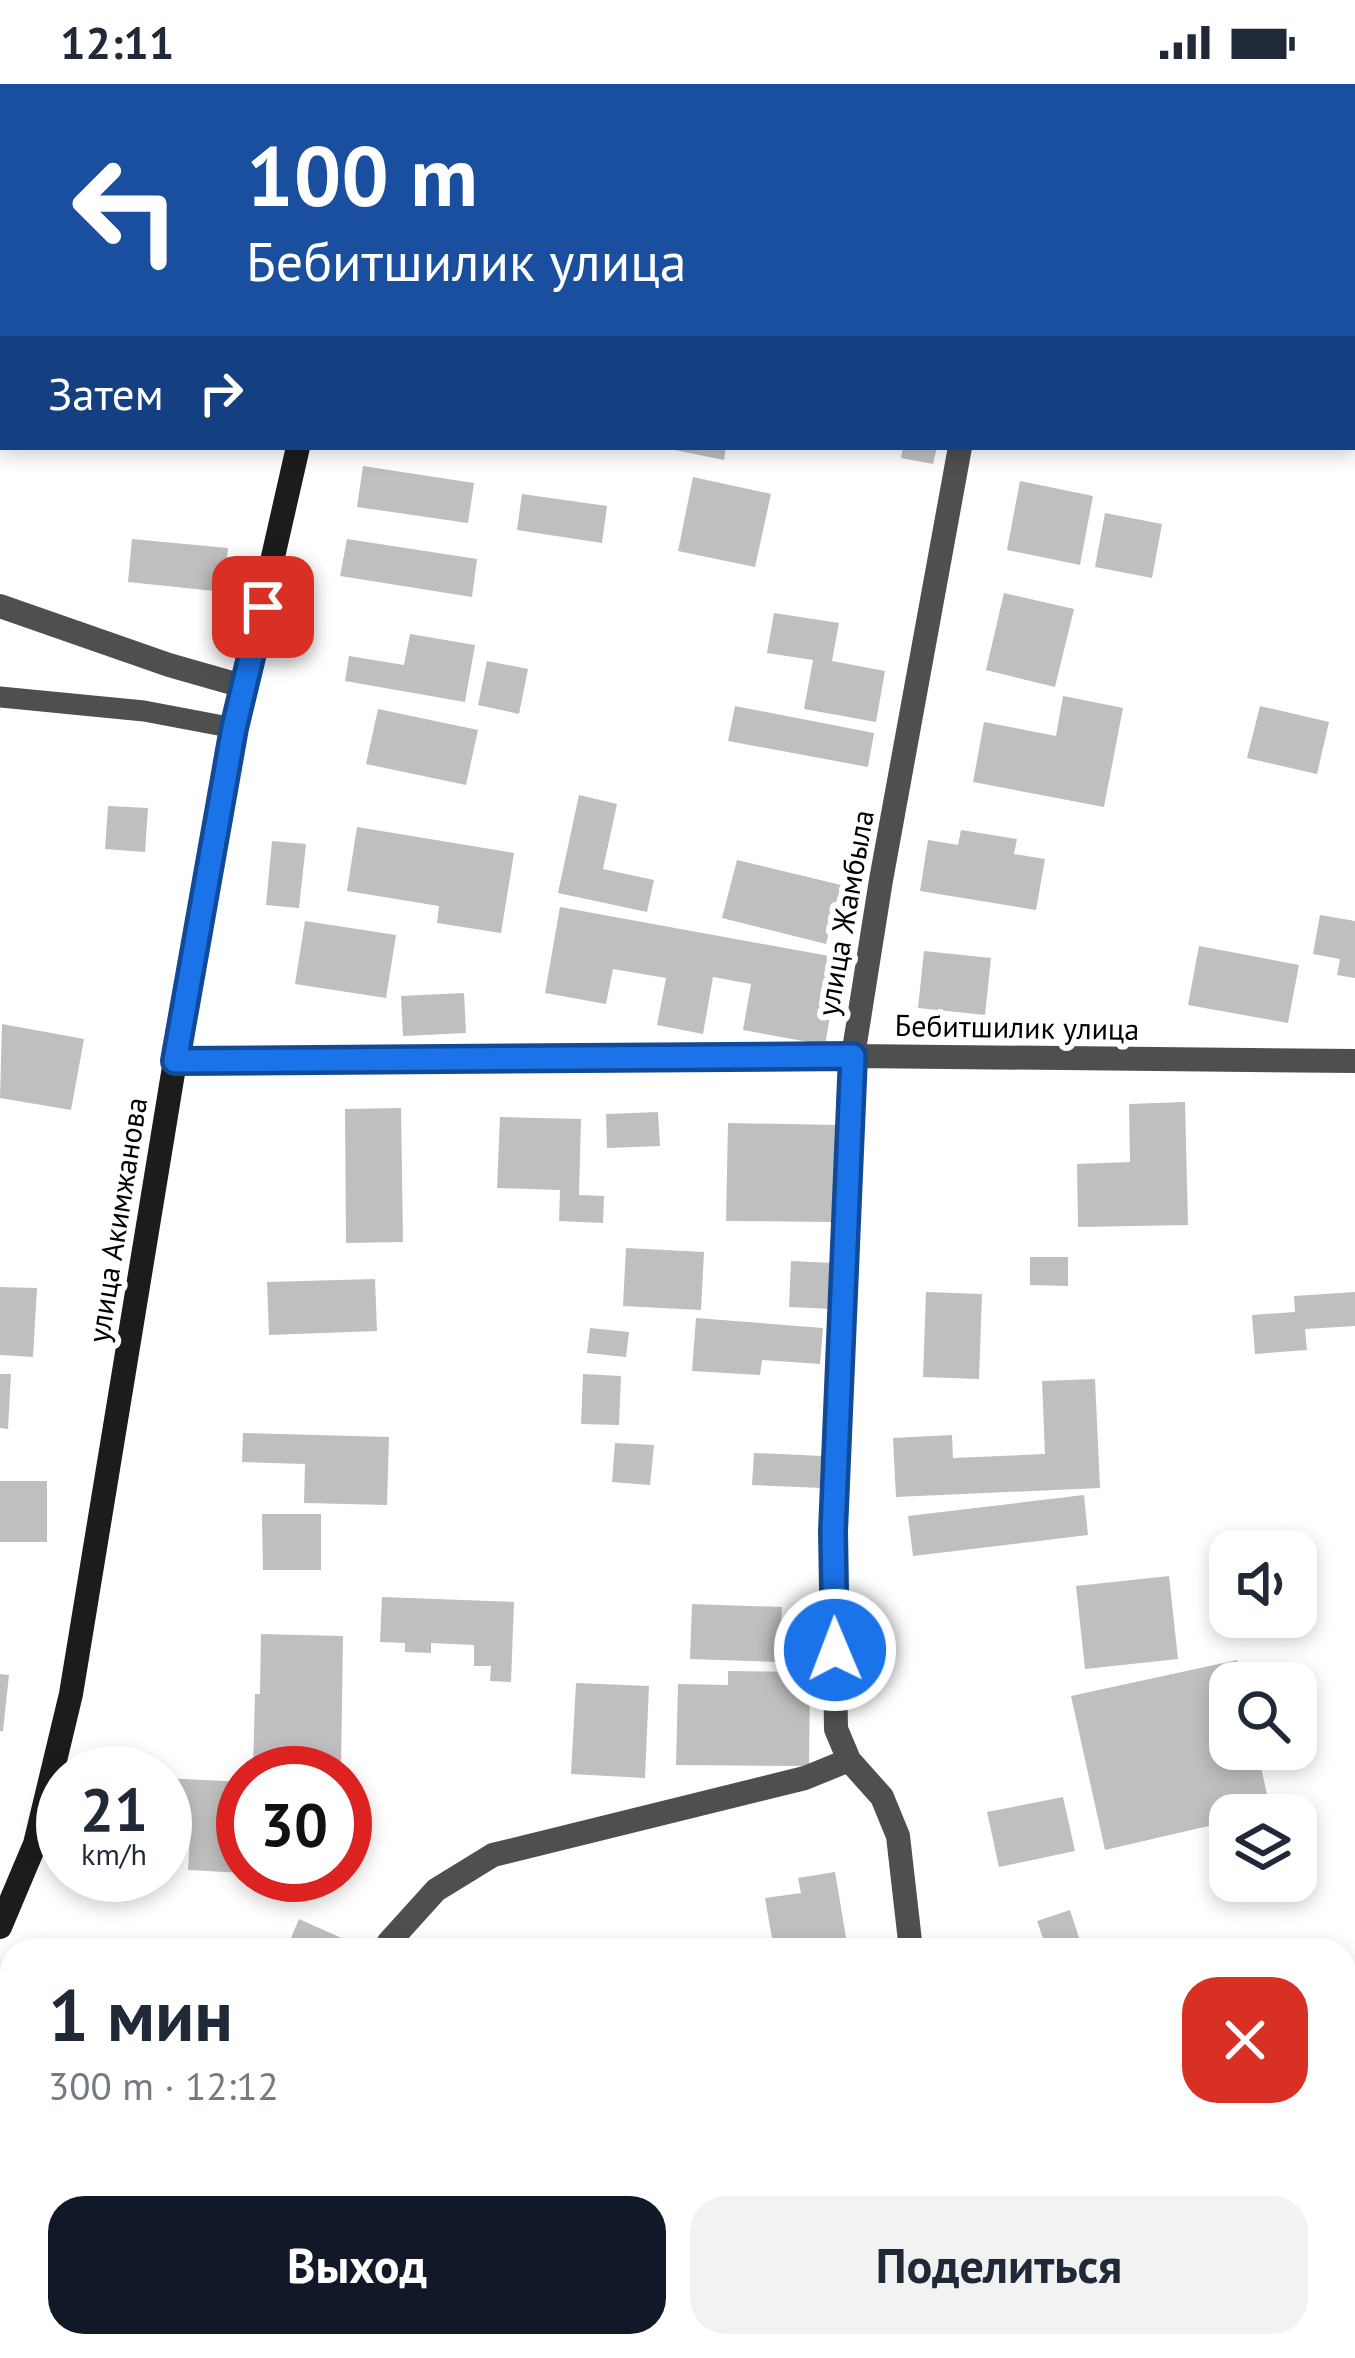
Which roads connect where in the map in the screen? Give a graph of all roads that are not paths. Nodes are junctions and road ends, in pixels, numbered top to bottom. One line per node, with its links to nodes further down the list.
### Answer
1 (297, 450): 4 (street, улица Акимжанова)
2 (959, 450): 7 (street, улица Жамбыла)
3 (0, 607): 4 (street)
4 (246, 687): 6 (street, улица Акимжанова)
5 (0, 697): 6 (lane)
6 (234, 728): 8 (street, улица Акимжанова)
7 (853, 1056): 8 (street, Бебитшилик улица); 9 (street, Бебитшилик улица); 10 (street, улица Жамбыла)
8 (175, 1061): 11 (street, улица Акимжанова)
9 (1355, 1061)
10 (849, 1760): 12 (street); 13 (street, улица Жамбыла)
11 (0, 1927)
12 (393, 1938)
13 (909, 1938)

